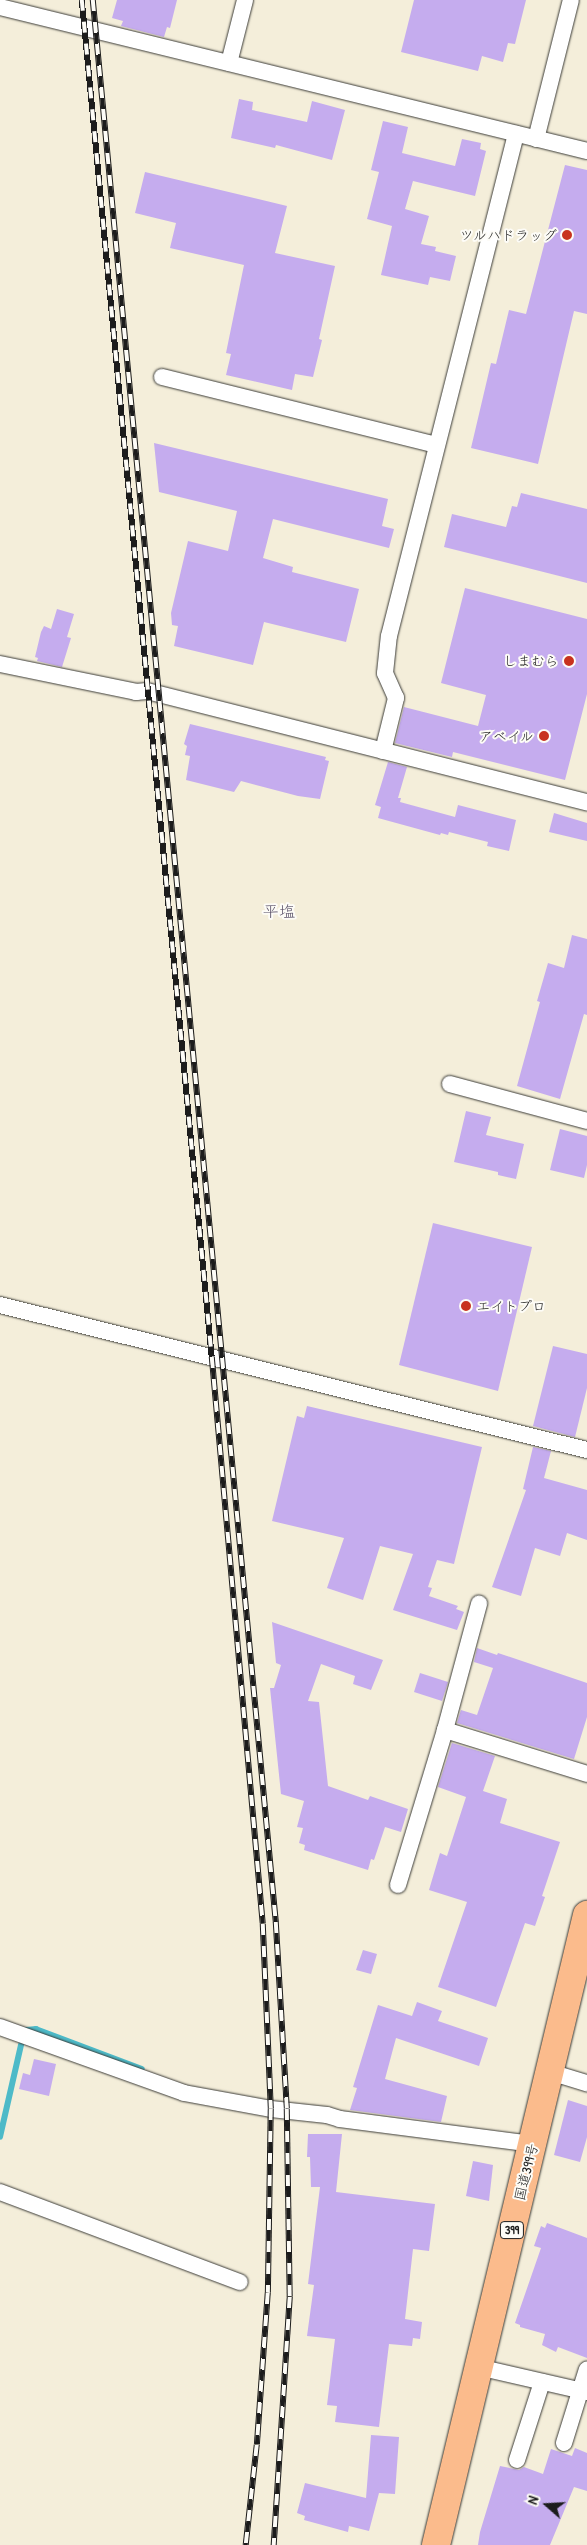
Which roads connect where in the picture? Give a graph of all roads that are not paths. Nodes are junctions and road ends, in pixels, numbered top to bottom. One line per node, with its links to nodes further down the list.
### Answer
1 (245, 0): 4 (street)
2 (571, 0): 6 (street)
3 (0, 7): 4 (street)
4 (229, 63): 5 (street)
5 (516, 134): 6 (street); 9 (street)
6 (536, 139): 7 (street)
7 (587, 152)
8 (162, 377): 9 (street)
9 (436, 446): 11 (street)
10 (0, 664): 11 (street)
11 (383, 751): 12 (street)
12 (587, 802)
13 (450, 1084): 14 (street)
14 (587, 1121)
15 (0, 1305): 16 (street)
16 (587, 1450)
17 (479, 1604): 18 (street)
18 (445, 1730): 19 (street); 20 (street)
19 (587, 1774)
20 (398, 1885)
21 (587, 1915): 23 (highway, 国道399号 / 399)
22 (0, 2027): 25 (street)
23 (550, 2072): 24 (street); 25 (highway, 国道399号 / 399)
24 (587, 2083)
25 (533, 2144): 28 (highway, 国道399号 / 399)
26 (0, 2192): 27 (street)
27 (240, 2282)
28 (478, 2367): 30 (street); 34 (highway, 国道399号 / 399)
29 (587, 2369): 31 (street)
30 (542, 2382): 31 (street); 33 (street)
31 (584, 2392): 32 (street)
32 (564, 2443)
33 (517, 2460)
34 (436, 2545)

